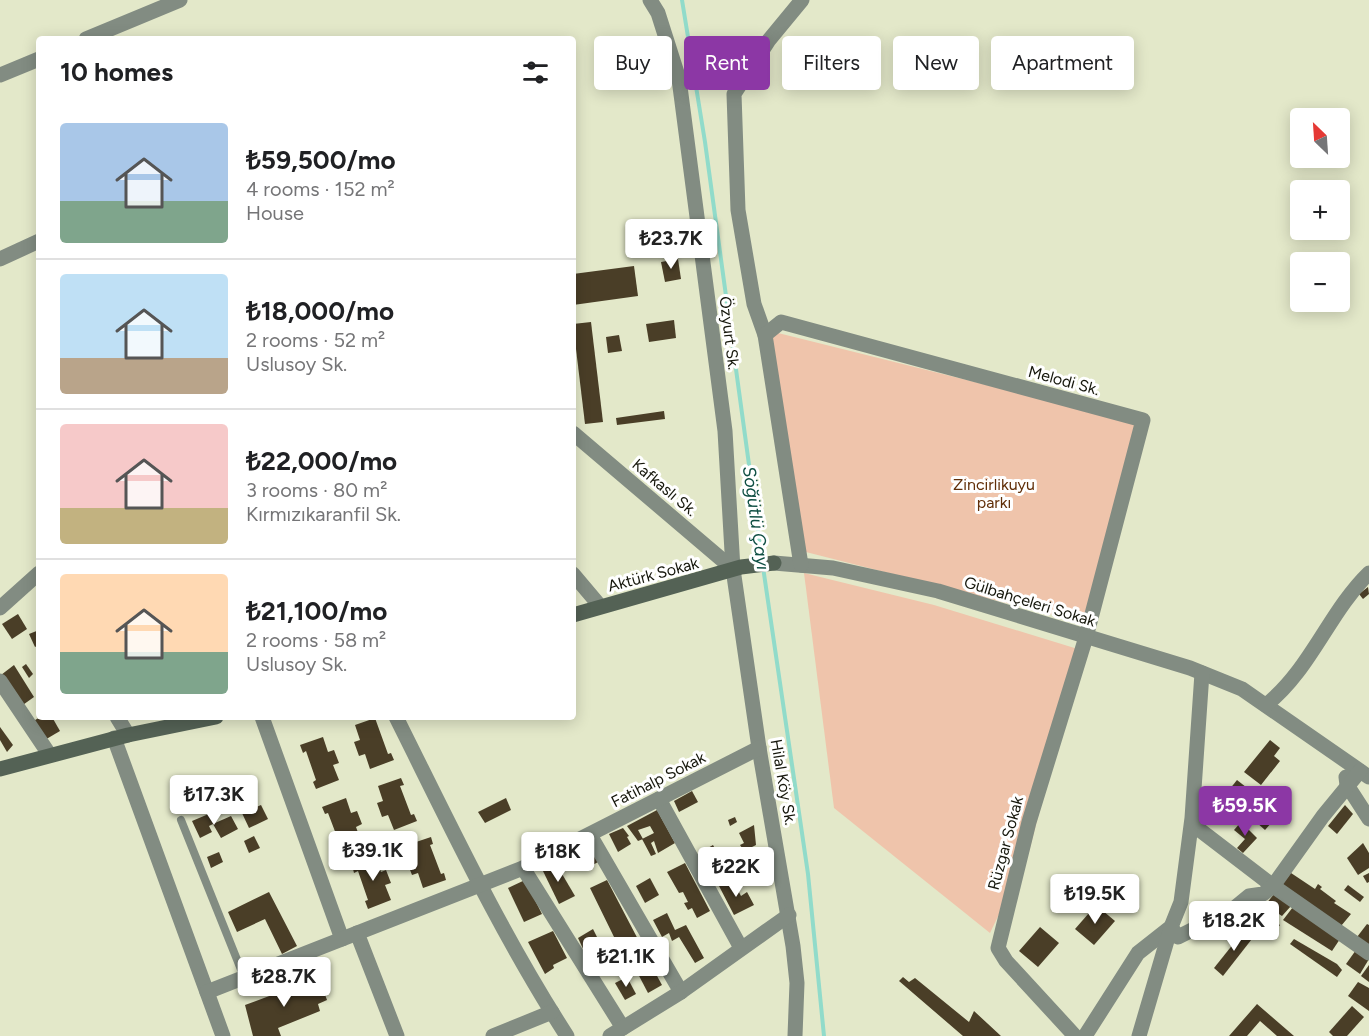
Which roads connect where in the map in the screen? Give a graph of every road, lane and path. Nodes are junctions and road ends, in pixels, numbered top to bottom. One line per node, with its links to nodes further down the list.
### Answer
1 (180, 0): 4 (street)
2 (650, 0): 13 (street, Özyurt Sk.)
3 (802, 0): 9 (street)
4 (93, 36)
5 (36, 60): 6 (street)
6 (0, 75)
7 (36, 242): 8 (street)
8 (0, 259)
9 (765, 335): 12 (street); 20 (street, Melodi Sk.)
10 (576, 435): 13 (street, Kafkaslı Sk.)
11 (774, 563): 12 (street, Gülbahçeleri Sokak); 13 (street, Aktürk Sokak)
12 (801, 565): 20 (street, Gülbahçeleri Sokak)
13 (737, 568): 17 (street, Aktürk Sokak); 29 (street, Hilal Köy Sk.)
14 (1369, 573): 23 (street)
15 (576, 578): 17 (street)
16 (36, 582): 18 (street)
17 (600, 606): 19 (street, Aktürk Sokak)
18 (0, 608)
19 (576, 614)
20 (1086, 637): 21 (street, Gülbahçeleri Sokak); 59 (street, Rüzgar Sokak)
21 (1202, 673): 23 (street, Gülbahçeleri Sokak); 38 (street)
22 (0, 681): 30 (street)
23 (1266, 705): 31 (street, Gülbahçeleri Sokak)
24 (118, 720): 28 (street)
25 (201, 720): 28 (street)
26 (263, 720): 46 (street)
27 (398, 720): 41 (street)
28 (121, 736): 30 (street); 50 (street)
29 (759, 748): 35 (street, Fatihalp Sokak); 43 (street, Hilal Köy Sk.)
30 (49, 754): 32 (street)
31 (1343, 759): 33 (street, Gülbahçeleri Sokak); 34 (street)
32 (0, 769)
33 (1365, 774): 34 (street)
34 (1347, 785): 36 (street); 42 (street)
35 (659, 799): 39 (street, Fatihalp Sokak); 47 (street)
36 (1369, 819)
37 (181, 820): 49 (lane)
38 (1192, 824): 42 (street); 44 (street)
39 (590, 835): 40 (street, Fatihalp Sokak); 51 (street)
40 (523, 868): 41 (street, Fatihalp Sokak); 53 (street)
41 (480, 885): 45 (street, Fatihalp Sokak); 52 (street)
42 (1273, 886): 44 (street); 48 (street)
43 (789, 915): 47 (street); 58 (street, Hilal Köy Sk.)
44 (1171, 927): 60 (street); 61 (street)
45 (357, 933): 46 (street, Fatihalp Sokak); 55 (street)
46 (342, 939): 49 (street, Fatihalp Sokak)
47 (741, 948): 51 (street)
48 (1369, 953)
49 (244, 978): 50 (street, Fatihalp Sokak)
50 (207, 992): 54 (street)
51 (681, 992): 53 (street)
52 (552, 1012): 56 (street); 57 (street)
53 (616, 1032)
54 (223, 1036)
55 (397, 1036)
56 (493, 1036)
57 (567, 1036)
58 (795, 1036)
59 (1075, 1036)
60 (1084, 1036)
61 (1139, 1036)

